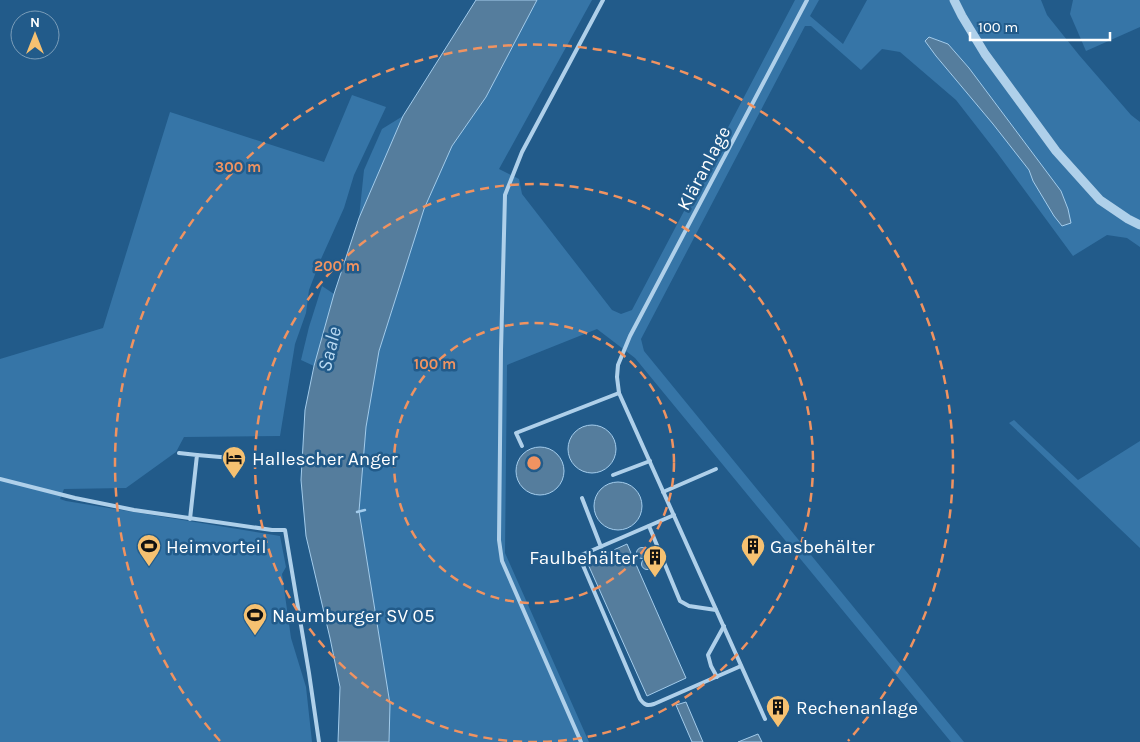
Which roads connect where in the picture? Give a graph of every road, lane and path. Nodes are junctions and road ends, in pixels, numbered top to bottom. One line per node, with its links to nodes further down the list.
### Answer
1 (604, 0): 26 (lane)
2 (807, 0): 5 (lane, Kläranlage)
3 (954, 0): 4 (street)
4 (1140, 225)
5 (619, 393): 6 (lane); 10 (lane)
6 (522, 446)
7 (179, 453): 8 (lane)
8 (197, 455): 9 (lane); 17 (lane)
9 (232, 458)
10 (650, 461): 12 (lane); 14 (lane)
11 (716, 469): 14 (lane)
12 (613, 476)
13 (0, 479): 17 (lane)
14 (663, 492): 16 (lane)
15 (582, 498): 19 (lane)
16 (674, 515): 18 (lane); 20 (lane)
17 (190, 519): 25 (lane)
18 (649, 526): 19 (lane); 20 (lane)
19 (601, 547): 23 (lane)
20 (716, 610): 21 (lane)
21 (724, 626): 22 (lane); 23 (lane)
22 (741, 666): 23 (lane); 24 (lane)
23 (717, 676)
24 (765, 719)
25 (319, 742)
26 (581, 742)

